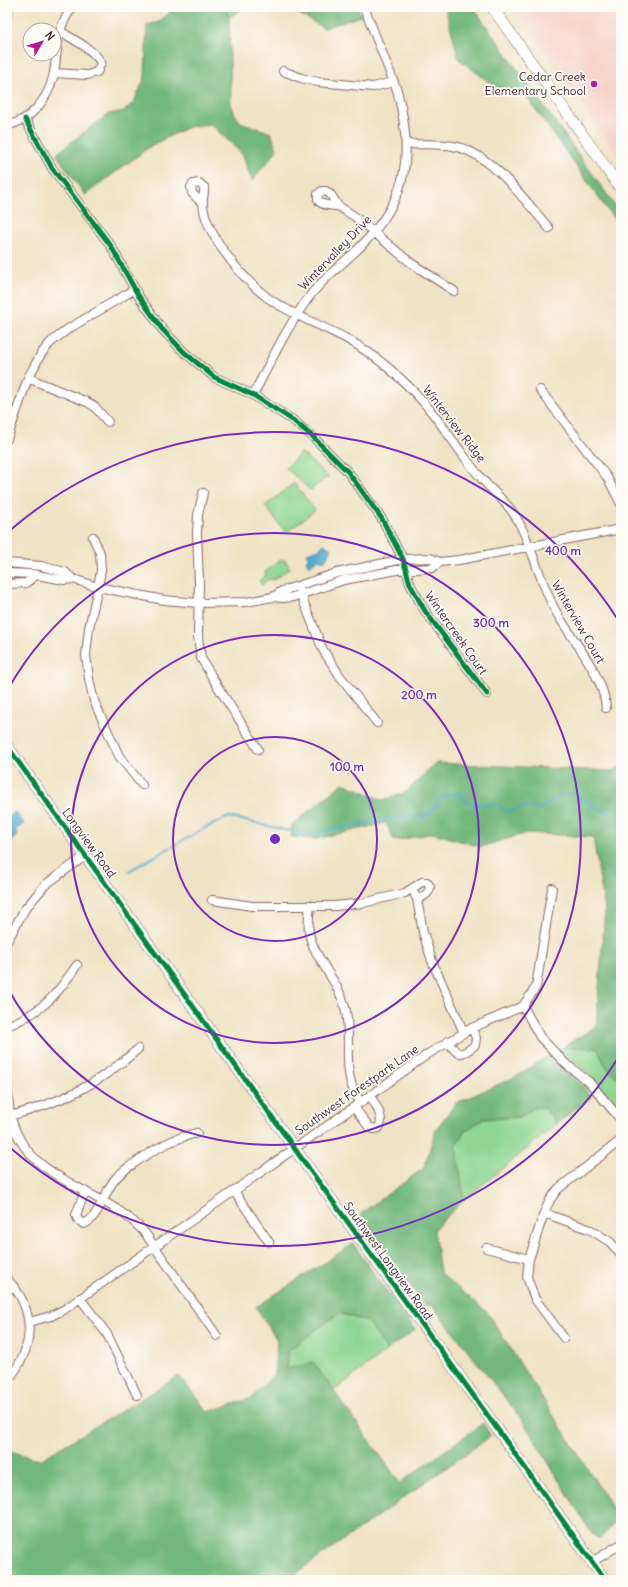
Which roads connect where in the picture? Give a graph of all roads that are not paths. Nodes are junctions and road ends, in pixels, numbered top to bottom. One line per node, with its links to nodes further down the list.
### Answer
1 (73, 7): 4 (street)
2 (364, 7): 9 (street, Wintervalley Drive)
3 (492, 7): 13 (street)
4 (62, 26)
5 (62, 32): 8 (street)
6 (56, 62): 8 (street)
7 (283, 71): 9 (street)
8 (54, 73): 10 (street)
9 (394, 82): 12 (street, Wintervalley Drive)
10 (25, 119): 11 (street); 18 (street, Wintercreek Court)
11 (7, 125)
12 (407, 144): 16 (street); 17 (street, Wintervalley Drive)
13 (621, 189)
14 (202, 203): 20 (street, Winterview Ridge)
15 (338, 206): 17 (street)
16 (549, 228)
17 (374, 232): 19 (street); 20 (street, Wintervalley Drive)
18 (134, 289): 21 (street); 23 (street, Wintercreek Court)
19 (454, 291)
20 (297, 314): 23 (street, Wintervalley Drive); 30 (street, Winterview Ridge)
21 (28, 378): 24 (street); 25 (street)
22 (540, 390): 27 (street)
23 (253, 395): 31 (street, Wintercreek Court)
24 (108, 422)
25 (7, 439)
26 (203, 493): 43 (street)
27 (621, 504)
28 (621, 529): 30 (street)
29 (93, 537): 40 (street)
30 (529, 547): 32 (street); 45 (street, Winterview Court)
31 (402, 559): 32 (street); 34 (street, Wintercreek Court); 39 (street)
32 (440, 562): 34 (street)
33 (7, 563): 37 (street)
34 (406, 569): 41 (street); 44 (street, Wintercreek Court)
35 (7, 573): 36 (street)
36 (36, 575): 37 (street); 38 (street)
37 (72, 579): 40 (street)
38 (7, 584)
39 (298, 586): 41 (street); 42 (street)
40 (98, 587): 43 (street); 49 (street)
41 (301, 594): 42 (street); 46 (street)
42 (273, 597): 43 (street)
43 (198, 603): 48 (street)
44 (487, 694)
45 (606, 708)
46 (377, 723)
47 (7, 746): 50 (street, Longview Road)
48 (258, 749)
49 (142, 786)
50 (85, 856): 56 (street); 57 (street, Longview Road)
51 (552, 888): 59 (street)
52 (405, 893): 53 (street); 53 (street); 55 (street)
53 (417, 899): 62 (street)
54 (212, 900): 55 (street)
55 (310, 905): 67 (street)
56 (7, 941)
57 (155, 953): 72 (street, Southwest Longview Road)
58 (76, 965): 60 (street)
59 (523, 1006): 61 (street, Southwest Forestpark Lane); 69 (street)
60 (7, 1026)
61 (472, 1028): 62 (street, Southwest Forestpark Lane); 63 (street)
62 (464, 1033): 63 (street, Southwest Forestpark Lane)
63 (448, 1041): 66 (street, Southwest Forestpark Lane)
64 (138, 1049): 68 (street)
65 (7, 1087): 68 (street)
66 (370, 1095): 67 (street, Southwest Forestpark Lane); 67 (street)
67 (357, 1105): 72 (street, Southwest Forestpark Lane)
68 (10, 1116): 73 (street)
69 (621, 1120)
70 (197, 1133): 75 (street)
71 (621, 1140): 76 (street)
72 (294, 1149): 74 (street, Southwest Forestpark Lane); 90 (street, Southwest Longview Road)
73 (85, 1191): 75 (street); 75 (street)
74 (234, 1191): 77 (street); 78 (street, Southwest Forestpark Lane)
75 (102, 1200): 78 (street)
76 (544, 1213): 80 (street); 81 (street)
77 (269, 1242)
78 (154, 1247): 83 (street, Southwest Forestpark Lane); 85 (street)
79 (486, 1248): 81 (street)
80 (621, 1254)
81 (529, 1259): 86 (street)
82 (7, 1279): 84 (street)
83 (80, 1298): 84 (street, Southwest Forestpark Lane); 88 (street)
84 (29, 1322): 87 (street)
85 (217, 1336)
86 (564, 1338)
87 (7, 1381)
88 (137, 1395)
89 (621, 1544): 90 (street)
90 (592, 1562): 91 (street, Southwest Longview Road)
91 (605, 1580)

